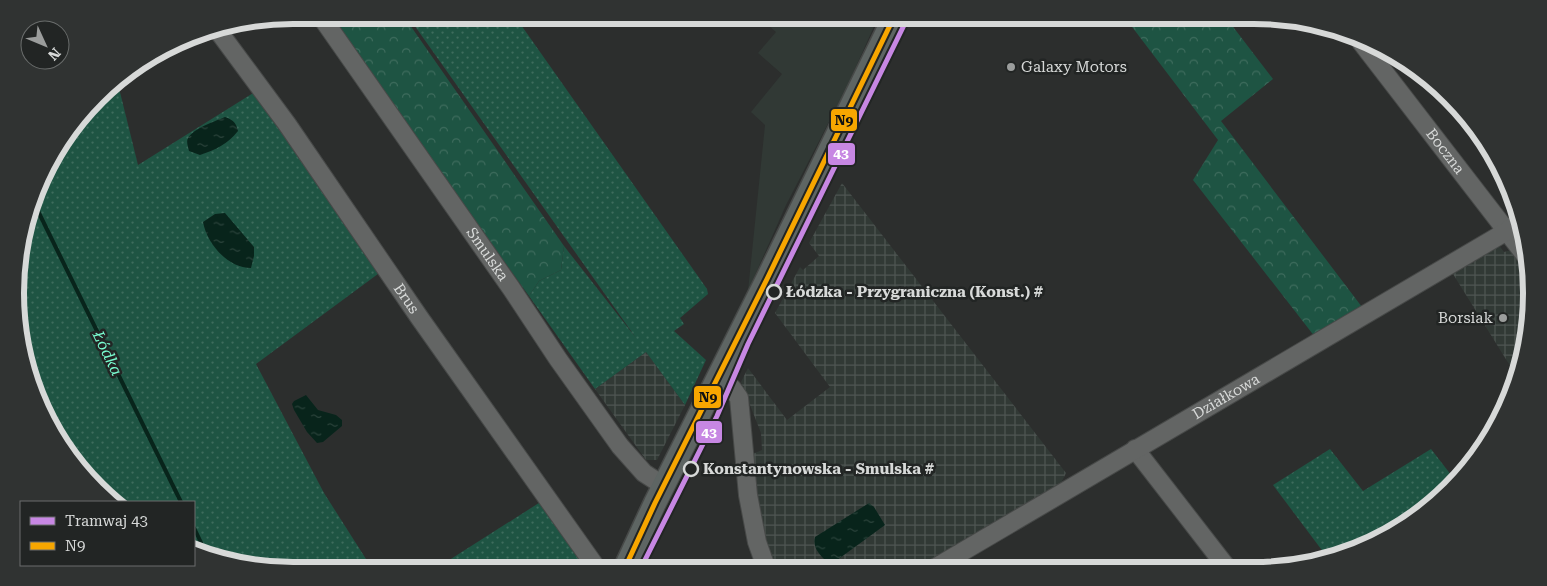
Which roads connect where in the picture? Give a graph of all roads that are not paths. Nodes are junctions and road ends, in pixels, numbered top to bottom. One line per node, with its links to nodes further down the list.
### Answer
1 (326, 24): 8 (street, Smulska)
2 (891, 24): 6 (main road)
3 (220, 34): 9 (street, Brus)
4 (1367, 49): 5 (street, Boczna)
5 (1512, 226): 7 (street, Działkowa)
6 (716, 379): 8 (main road); 11 (street)
7 (1136, 449): 12 (street, Działkowa); 13 (street)
8 (664, 486): 10 (main road)
9 (592, 562)
10 (628, 562)
11 (764, 562)
12 (947, 562)
13 (1223, 562)

